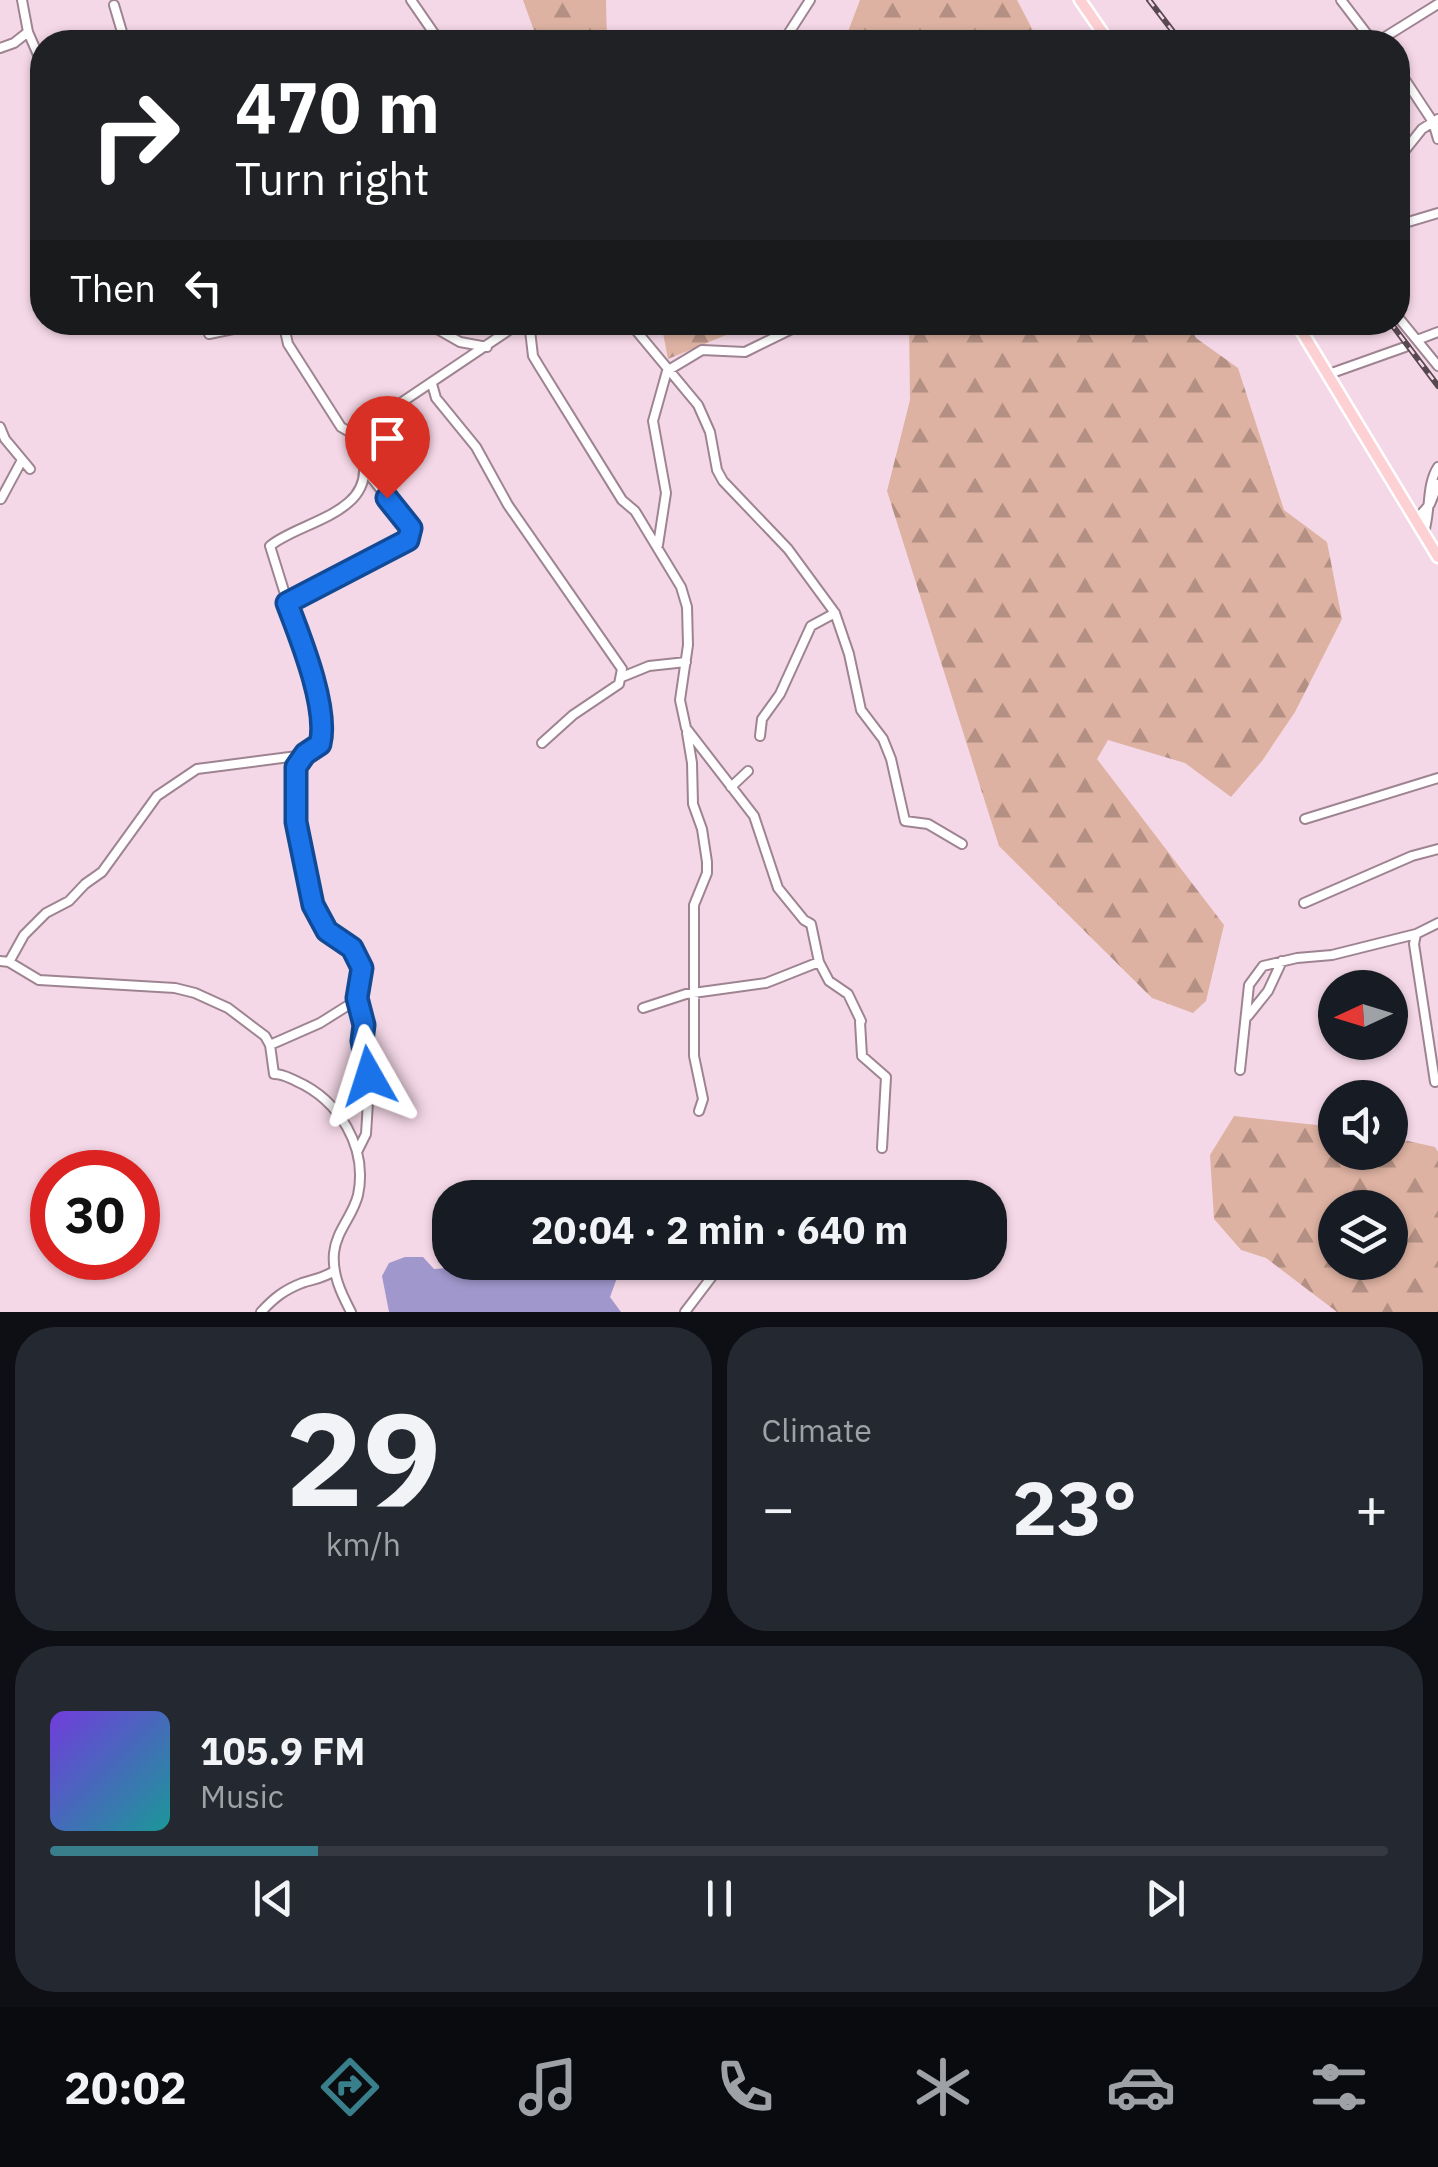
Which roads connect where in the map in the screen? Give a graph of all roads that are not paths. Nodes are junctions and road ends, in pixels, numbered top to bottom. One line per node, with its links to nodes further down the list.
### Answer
1 (22, 0): 9 (street)
2 (30, 0): 9 (street)
3 (411, 0): 11 (street)
4 (810, 0): 12 (street)
5 (1080, 0): 13 (main road)
6 (1340, 0): 14 (street)
7 (1438, 4): 15 (street)
8 (114, 5): 10 (street)
9 (25, 10): 16 (street)
10 (121, 30)
11 (432, 30)
12 (791, 30)
13 (1101, 30)
14 (1365, 30)
15 (1395, 30)
16 (28, 32): 17 (street); 18 (street)
17 (30, 37)
18 (0, 48)
19 (1410, 85): 20 (street)
20 (1436, 120): 21 (street); 22 (street)
21 (1438, 139)
22 (1410, 144)
23 (1438, 213): 24 (street)
24 (1410, 221)
25 (1410, 332): 34 (street)
26 (1438, 332): 34 (street)
27 (286, 335): 42 (street)
28 (448, 335): 35 (street)
29 (504, 335): 35 (street)
30 (531, 335): 52 (street)
31 (639, 335): 38 (street)
32 (780, 335): 38 (street)
33 (1304, 335): 39 (main road)
34 (1417, 340): 37 (street)
35 (488, 347): 40 (street)
36 (1405, 347): 39 (street)
37 (1438, 366)
38 (667, 371): 52 (street); 55 (street)
39 (1329, 374): 50 (main road)
40 (432, 384): 42 (street); 57 (street)
41 (0, 427): 43 (street)
42 (355, 435): 44 (street)
43 (22, 460): 46 (street); 48 (street)
44 (363, 466): 54 (street); 54 (street)
45 (1438, 467): 49 (street)
46 (30, 468)
47 (1438, 484): 49 (street)
48 (1, 498)
49 (1430, 504): 50 (street); 51 (street)
50 (1416, 520): 51 (main road)
51 (1424, 532): 53 (main road)
52 (655, 538): 56 (street)
53 (1438, 557)
54 (287, 603): 61 (street)
55 (835, 614): 59 (street); 66 (street)
56 (686, 662): 57 (street); 58 (street)
57 (622, 677): 60 (street)
58 (686, 728): 64 (street); 74 (street)
59 (760, 736)
60 (542, 743)
61 (305, 754): 71 (street); 75 (street)
62 (748, 771): 64 (street)
63 (1438, 778): 65 (street)
64 (731, 787): 73 (street)
65 (1304, 819)
66 (962, 844)
67 (1438, 849): 68 (street)
68 (1304, 903)
69 (1438, 923): 70 (street)
70 (1416, 934): 72 (street); 80 (street)
71 (5, 961): 78 (street)
72 (1282, 961): 77 (street); 77 (street)
73 (819, 962): 74 (street); 82 (street)
74 (694, 994): 76 (street); 81 (street)
75 (357, 998): 78 (street); 83 (street)
76 (644, 1008)
77 (1248, 1016): 79 (street)
78 (270, 1044): 83 (street)
79 (1240, 1070)
80 (1435, 1082)
81 (698, 1111)
82 (882, 1148)
83 (358, 1150): 84 (street)
84 (334, 1271): 86 (street); 87 (street)
85 (712, 1280): 88 (street)
86 (262, 1312)
87 (351, 1312)
88 (685, 1312)

